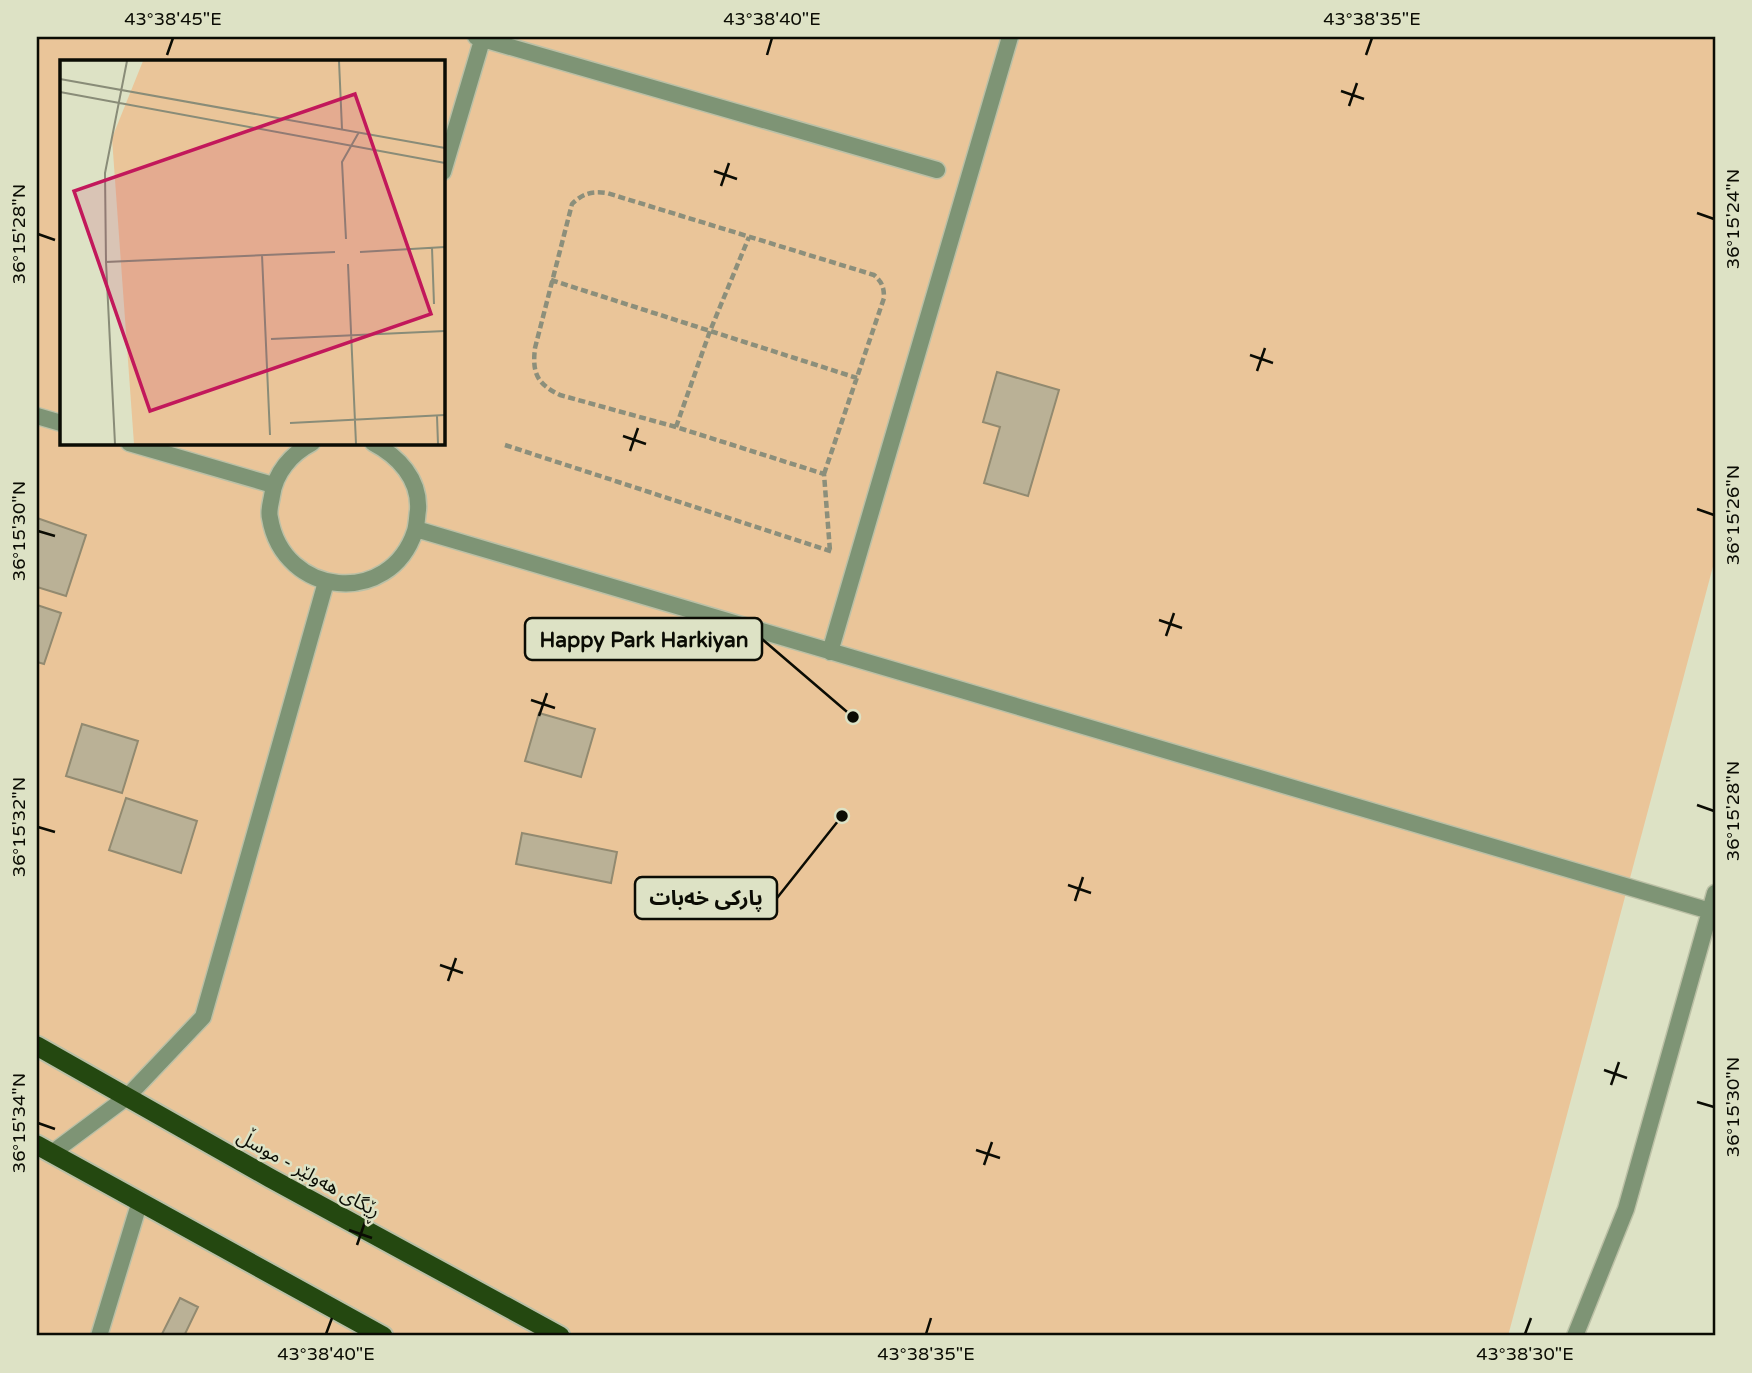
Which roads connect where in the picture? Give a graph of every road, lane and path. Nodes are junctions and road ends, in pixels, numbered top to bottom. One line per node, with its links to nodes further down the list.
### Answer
1 (480, 37): 3 (lane); 4 (lane)
2 (1010, 37): 20 (lane)
3 (444, 168)
4 (937, 170)
5 (749, 237): 6 (path); 7 (path); 8 (path)
6 (551, 280): 7 (path); 11 (path)
7 (710, 331): 8 (path); 11 (path)
8 (857, 378): 16 (path)
9 (37, 416): 10 (lane)
10 (60, 423)
11 (676, 427): 16 (path)
12 (132, 444): 17 (lane)
13 (311, 444): 17 (lane)
14 (375, 444): 18 (lane)
15 (505, 445): 19 (path)
16 (824, 474): 19 (path)
17 (273, 485): 21 (lane)
18 (416, 529): 21 (lane); 22 (lane)
19 (830, 551): 20 (path)
20 (857, 559): 22 (lane)
21 (326, 582): 26 (lane)
22 (830, 652): 24 (lane)
23 (1715, 892): 24 (lane)
24 (1710, 911): 32 (lane)
25 (37, 1046): 26 (highway, ڕێگای هەولێر - موسڵ)
26 (127, 1097): 27 (lane); 31 (highway, ڕێگای هەولێر - موسڵ)
27 (44, 1149): 28 (highway)
28 (140, 1201): 29 (lane); 30 (highway)
29 (99, 1336)
30 (383, 1336)
31 (560, 1336)
32 (1575, 1336)

